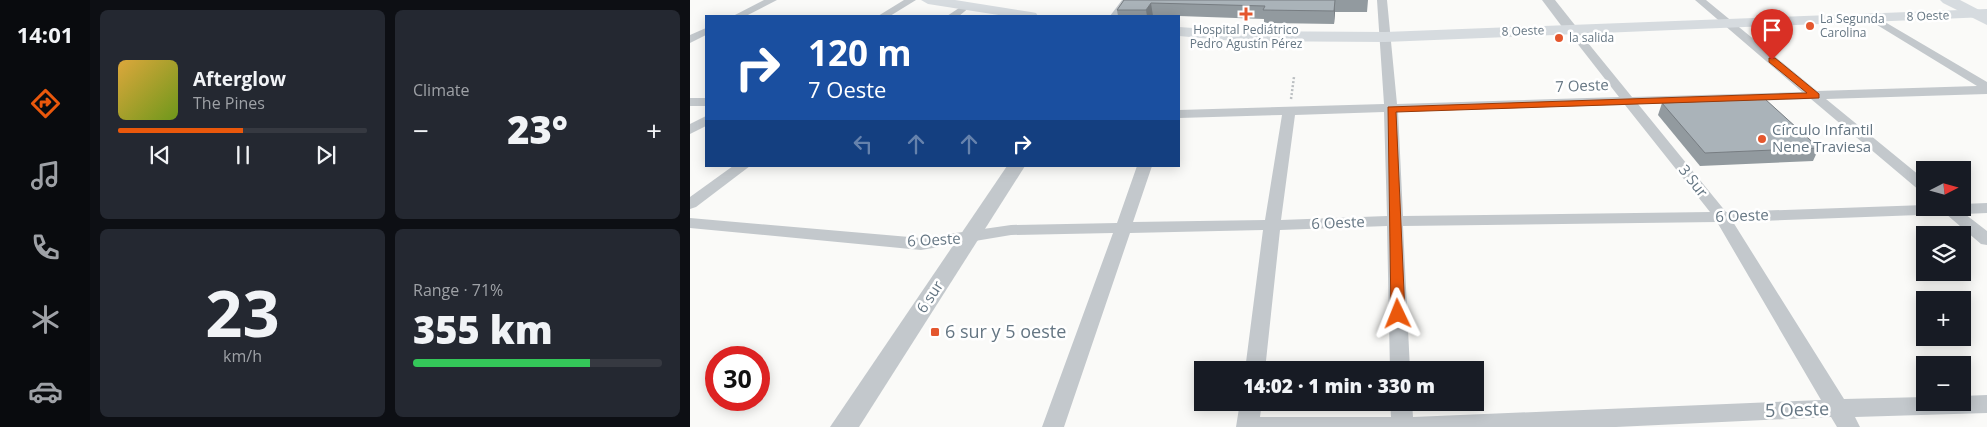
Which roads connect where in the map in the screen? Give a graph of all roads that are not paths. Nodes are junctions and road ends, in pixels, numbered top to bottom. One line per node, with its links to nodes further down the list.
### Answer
1 (772, 0): 11 (street)
2 (911, 0): 12 (street)
3 (928, 0): 10 (main road)
4 (1127, 0): 15 (street)
5 (1382, 0): 22 (street)
6 (1548, 0): 19 (street, 3 Sur)
7 (1700, 0): 18 (street)
8 (1948, 0): 16 (main road)
9 (1964, 0): 16 (main road)
10 (965, 7): 13 (street); 14 (main road)
11 (740, 15)
12 (885, 15)
13 (953, 15)
14 (1024, 15)
15 (1117, 15)
16 (1984, 15): 17 (main road, 8 Oeste)
17 (1872, 18): 18 (main road, 8 Oeste); 24 (street)
18 (1729, 24): 19 (main road, 8 Oeste); 25 (street)
19 (1571, 29): 22 (main road, 8 Oeste); 26 (street, 3 Sur)
20 (705, 32): 23 (street)
21 (1180, 32): 22 (main road, 8 Oeste)
22 (1385, 37): 29 (street)
23 (690, 40)
24 (1987, 89): 25 (street, 7 Oeste)
25 (1815, 96): 26 (street, 7 Oeste); 37 (street)
26 (1630, 101): 29 (street, 7 Oeste); 43 (street, 3 Sur)
27 (690, 102): 28 (street)
28 (705, 102)
29 (1391, 109): 30 (street, 7 Oeste); 44 (street)
30 (1289, 111): 31 (street, 7 Oeste); 46 (street)
31 (1180, 114)
32 (705, 121): 33 (street)
33 (690, 130)
34 (742, 167): 38 (street)
35 (1015, 167): 48 (street, 6 sur)
36 (1145, 167): 47 (street)
37 (1916, 180)
38 (690, 204)
39 (1971, 208): 40 (street, 6 Oeste)
40 (1987, 208)
41 (1916, 209): 43 (street, 6 Oeste)
42 (1959, 216): 49 (street)
43 (1722, 217): 44 (street, 6 Oeste); 55 (street, 3 Sur)
44 (1395, 221): 46 (street, 6 Oeste); 51 (street)
45 (690, 223): 48 (street, 6 Oeste)
46 (1272, 226): 47 (street, 6 Oeste); 50 (street)
47 (1122, 228): 48 (street, 6 Oeste); 57 (street)
48 (968, 238): 56 (street, 6 sur)
49 (1987, 240)
50 (1256, 361)
51 (1400, 361)
52 (1987, 404): 55 (street, 5 Oeste)
53 (1250, 411): 58 (street)
54 (1402, 411): 59 (street)
55 (1844, 418): 59 (street, 5 Oeste)
56 (844, 427)
57 (1053, 427)
58 (1248, 427): 59 (street, 5 Oeste)
59 (1402, 427)

